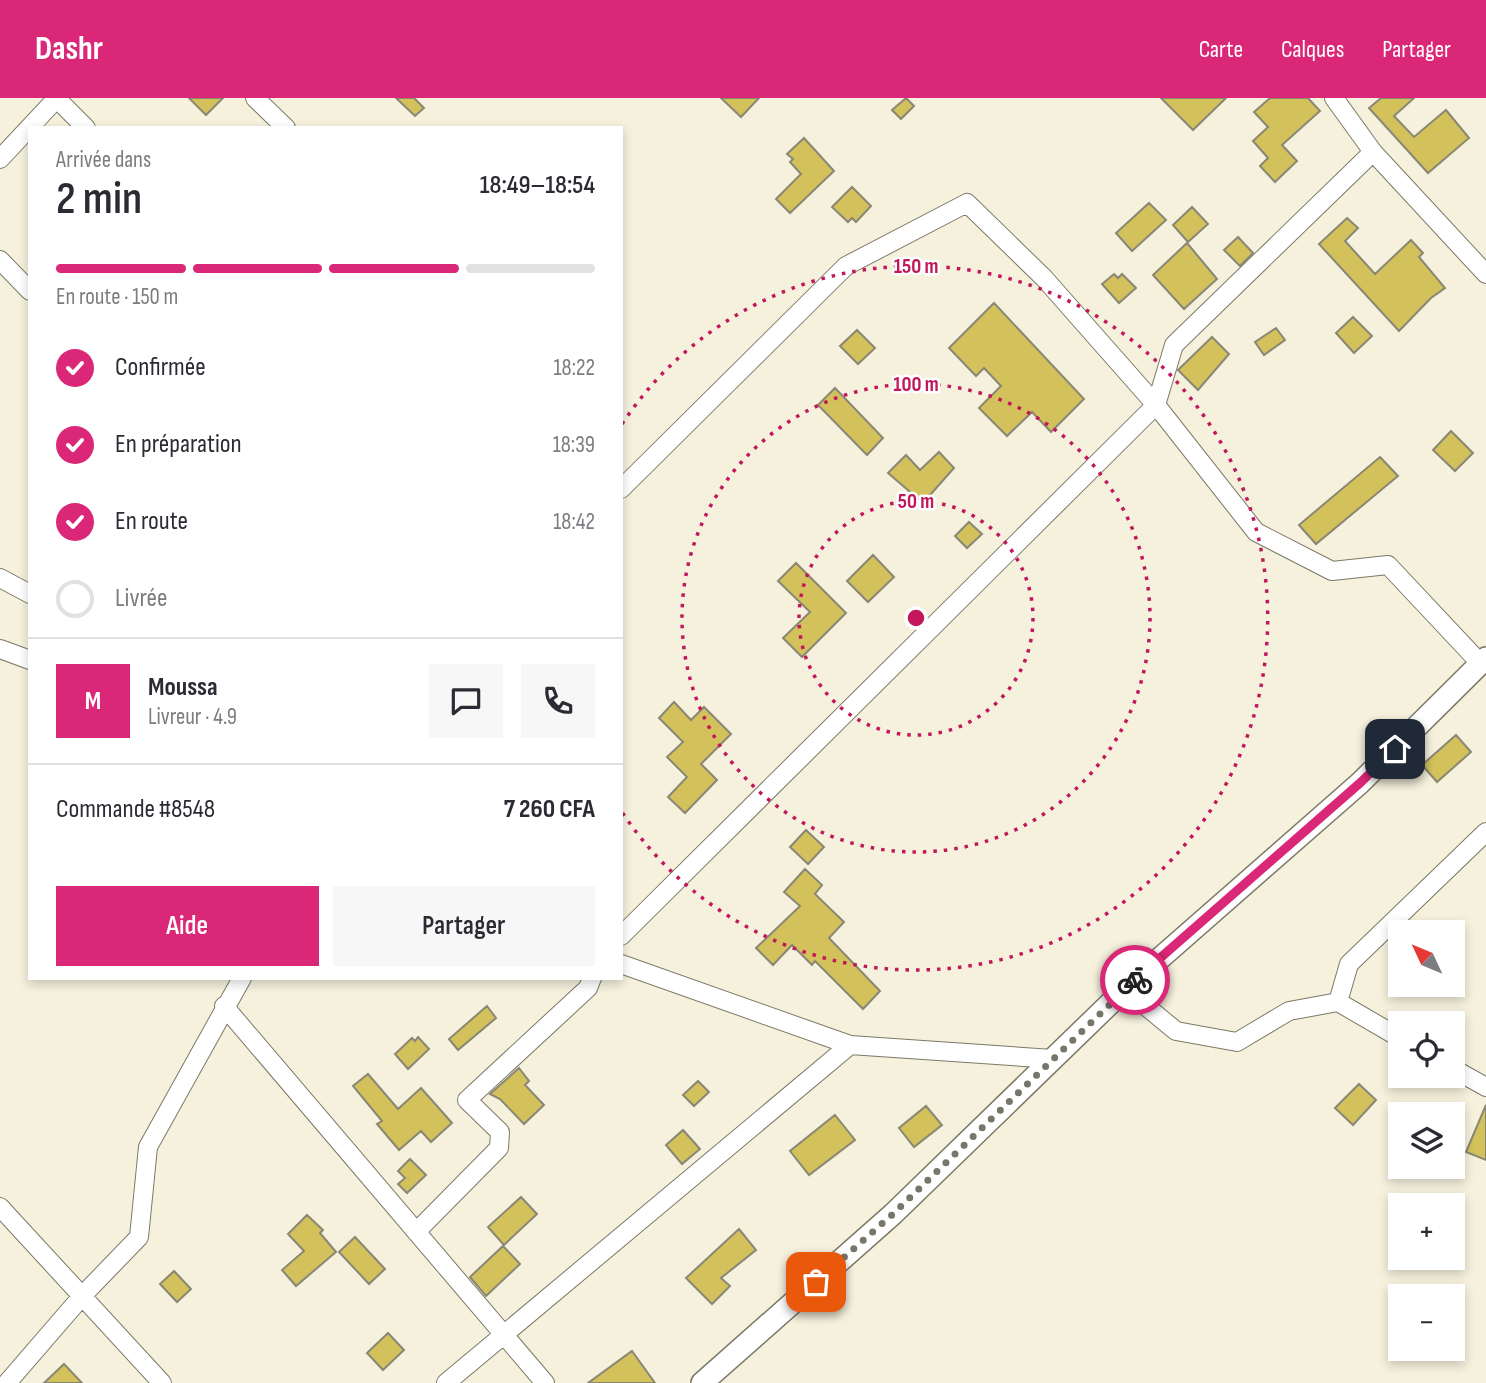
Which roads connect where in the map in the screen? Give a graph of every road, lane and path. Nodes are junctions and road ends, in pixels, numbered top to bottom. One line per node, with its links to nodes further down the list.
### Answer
1 (56, 98): 4 (street); 5 (street)
2 (255, 98): 6 (street)
3 (1334, 98): 8 (street)
4 (30, 126)
5 (84, 126)
6 (284, 126)
7 (28, 128): 9 (street)
8 (1373, 152): 11 (street); 13 (street)
9 (0, 159)
10 (0, 260): 12 (street)
11 (1486, 274)
12 (28, 289)
13 (1156, 405): 14 (street); 19 (street); 21 (street)
14 (623, 487)
15 (0, 578): 16 (street)
16 (28, 593)
17 (0, 649): 18 (street)
18 (28, 659)
19 (1483, 661): 25 (street)
20 (1486, 832): 26 (street)
21 (623, 934)
22 (623, 965): 29 (street)
23 (241, 980): 27 (street)
24 (591, 980): 34 (street)
25 (1125, 989): 26 (street); 30 (street)
26 (1338, 1002): 28 (street)
27 (224, 1006): 34 (street); 35 (street)
28 (1388, 1031)
29 (850, 1045): 30 (street); 36 (street)
30 (1053, 1059): 41 (street)
31 (1465, 1075): 32 (street)
32 (1486, 1087)
33 (0, 1207): 35 (street)
34 (416, 1232): 36 (street)
35 (83, 1295): 37 (street); 38 (street)
36 (504, 1335): 39 (street); 40 (street)
37 (7, 1383)
38 (162, 1383)
39 (446, 1383)
40 (545, 1383)
41 (702, 1383)

